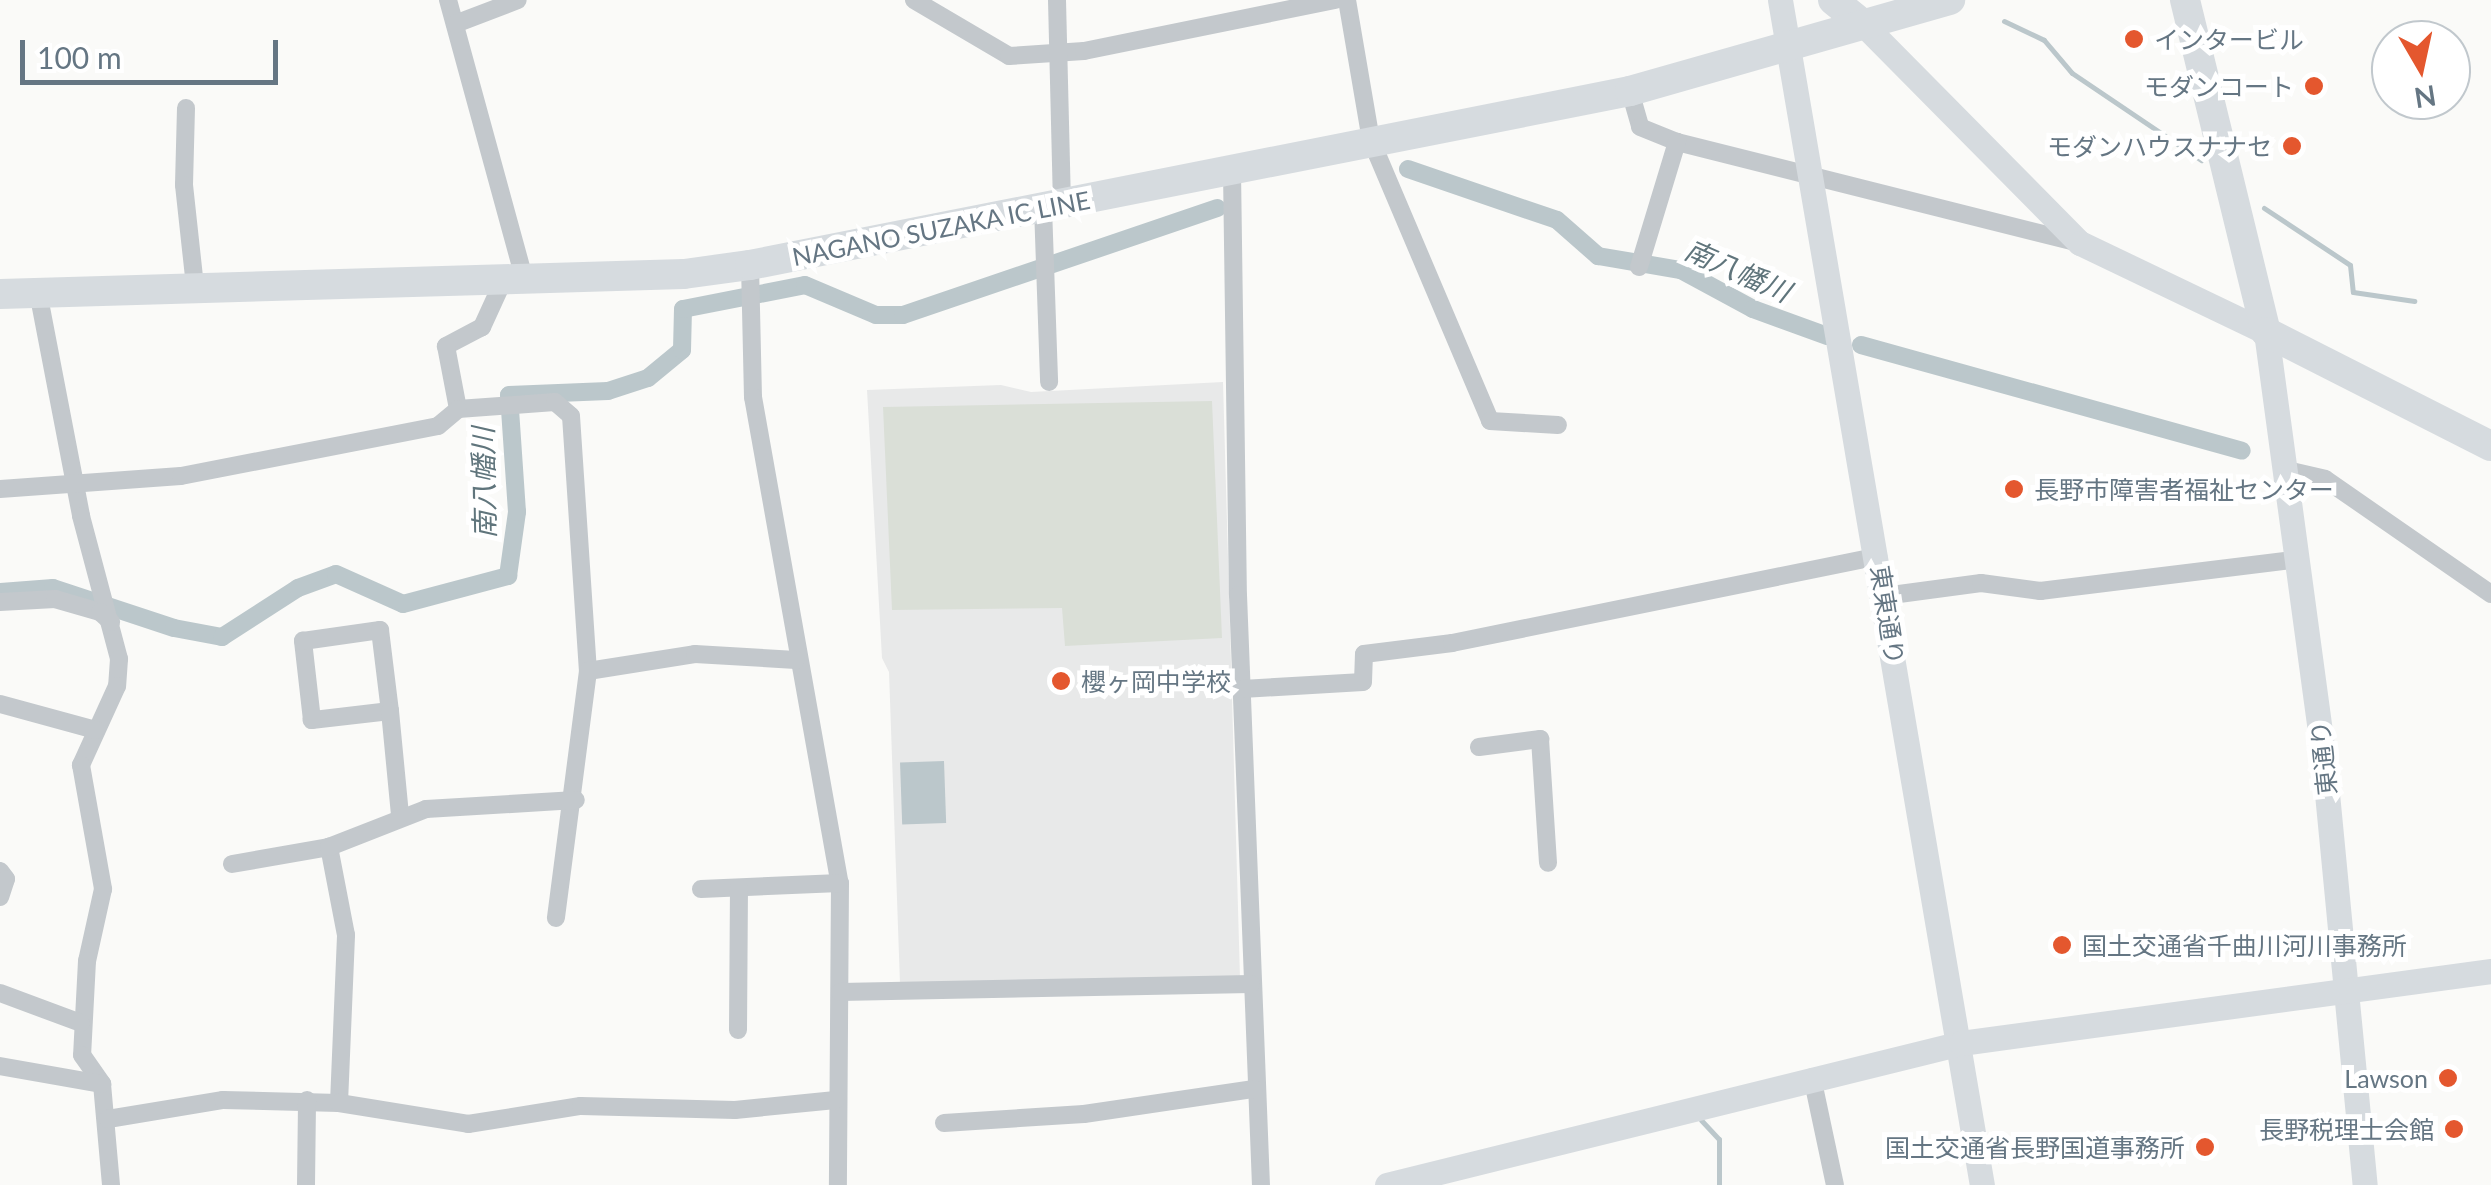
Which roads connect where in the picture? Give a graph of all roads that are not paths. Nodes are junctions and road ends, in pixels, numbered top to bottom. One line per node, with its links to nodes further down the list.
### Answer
1 (448, 0): 11 (street)
2 (518, 0): 11 (street)
3 (914, 0): 14 (street)
4 (1057, 0): 14 (street)
5 (1335, 0): 14 (street)
6 (1347, 0): 17 (street)
7 (1780, 0): 13 (street, 東東通り)
8 (1833, 0): 12 (main road)
9 (1950, 0): 12 (main road, NAGANO SUZAKA IC LINE)
10 (2185, 0): 29 (main road)
11 (456, 24): 24 (street)
12 (1864, 24): 13 (main road, NAGANO SUZAKA IC LINE); 22 (street)
13 (1789, 46): 15 (main road, NAGANO SUZAKA IC LINE); 20 (street, 東東通り)
14 (1058, 53): 21 (street)
15 (1630, 90): 17 (main road, NAGANO SUZAKA IC LINE); 18 (street)
16 (186, 108): 25 (street)
17 (1371, 140): 19 (main road, NAGANO SUZAKA IC LINE); 32 (street)
18 (1677, 142): 20 (street); 23 (street)
19 (1232, 171): 21 (main road, NAGANO SUZAKA IC LINE); 45 (street)
20 (1813, 176): 22 (street); 37 (street, 東東通り)
21 (1053, 206): 26 (main road, NAGANO SUZAKA IC LINE); 30 (street)
22 (2080, 243): 29 (street)
23 (1641, 260)
24 (514, 279): 25 (main road, NAGANO SUZAKA IC LINE); 26 (main road, NAGANO SUZAKA IC LINE); 31 (street)
25 (195, 286): 27 (main road, NAGANO SUZAKA IC LINE)
26 (749, 286): 43 (street)
27 (38, 292): 28 (main road, NAGANO SUZAKA IC LINE); 35 (street)
28 (0, 294)
29 (2266, 332): 33 (main road); 34 (street, 東通り)
30 (1049, 382)
31 (458, 409): 35 (street); 44 (street)
32 (1558, 424)
33 (2491, 446)
34 (2287, 470): 38 (street, 東通り); 39 (street)
35 (76, 481): 36 (street); 42 (street)
36 (0, 490)
37 (1878, 556): 40 (street, 東東通り); 45 (street)
38 (2300, 560): 40 (street); 63 (street, 東通り)
39 (2491, 594)
40 (1884, 596): 68 (street, 東東通り)
41 (0, 602): 42 (street)
42 (109, 612): 48 (street)
43 (796, 660): 44 (street); 56 (street)
44 (588, 671): 50 (street)
45 (1242, 689): 62 (street)
46 (0, 704): 48 (street)
47 (390, 711): 47 (street); 51 (street)
48 (96, 730): 66 (street)
49 (1479, 747): 53 (street)
50 (576, 800): 51 (street); 60 (street)
51 (400, 815): 52 (street)
52 (329, 847): 54 (street); 75 (street)
53 (1548, 863)
54 (232, 864)
55 (0, 871): 59 (street)
56 (840, 883): 57 (street); 64 (street)
57 (740, 888): 58 (street); 67 (street)
58 (701, 889)
59 (0, 897)
60 (556, 918)
61 (2491, 971): 63 (street)
62 (1252, 984): 64 (street); 72 (street)
63 (2344, 988): 68 (street); 85 (street, 東通り)
64 (840, 992): 74 (street)
65 (0, 993): 66 (street)
66 (81, 1023): 71 (street)
67 (738, 1030)
68 (1961, 1043): 70 (street); 84 (street, 東東通り)
69 (0, 1066): 71 (street)
70 (1812, 1077): 82 (street); 83 (street)
71 (102, 1084): 76 (street)
72 (1254, 1089): 77 (street); 81 (street)
73 (307, 1100): 75 (street); 76 (street); 79 (street)
74 (836, 1100): 75 (street); 80 (street)
75 (339, 1103)
76 (108, 1119): 78 (street)
77 (944, 1124)
78 (111, 1185)
79 (306, 1185)
80 (838, 1185)
81 (1261, 1185)
82 (1387, 1185)
83 (1834, 1185)
84 (1982, 1185)
85 (2364, 1185)

